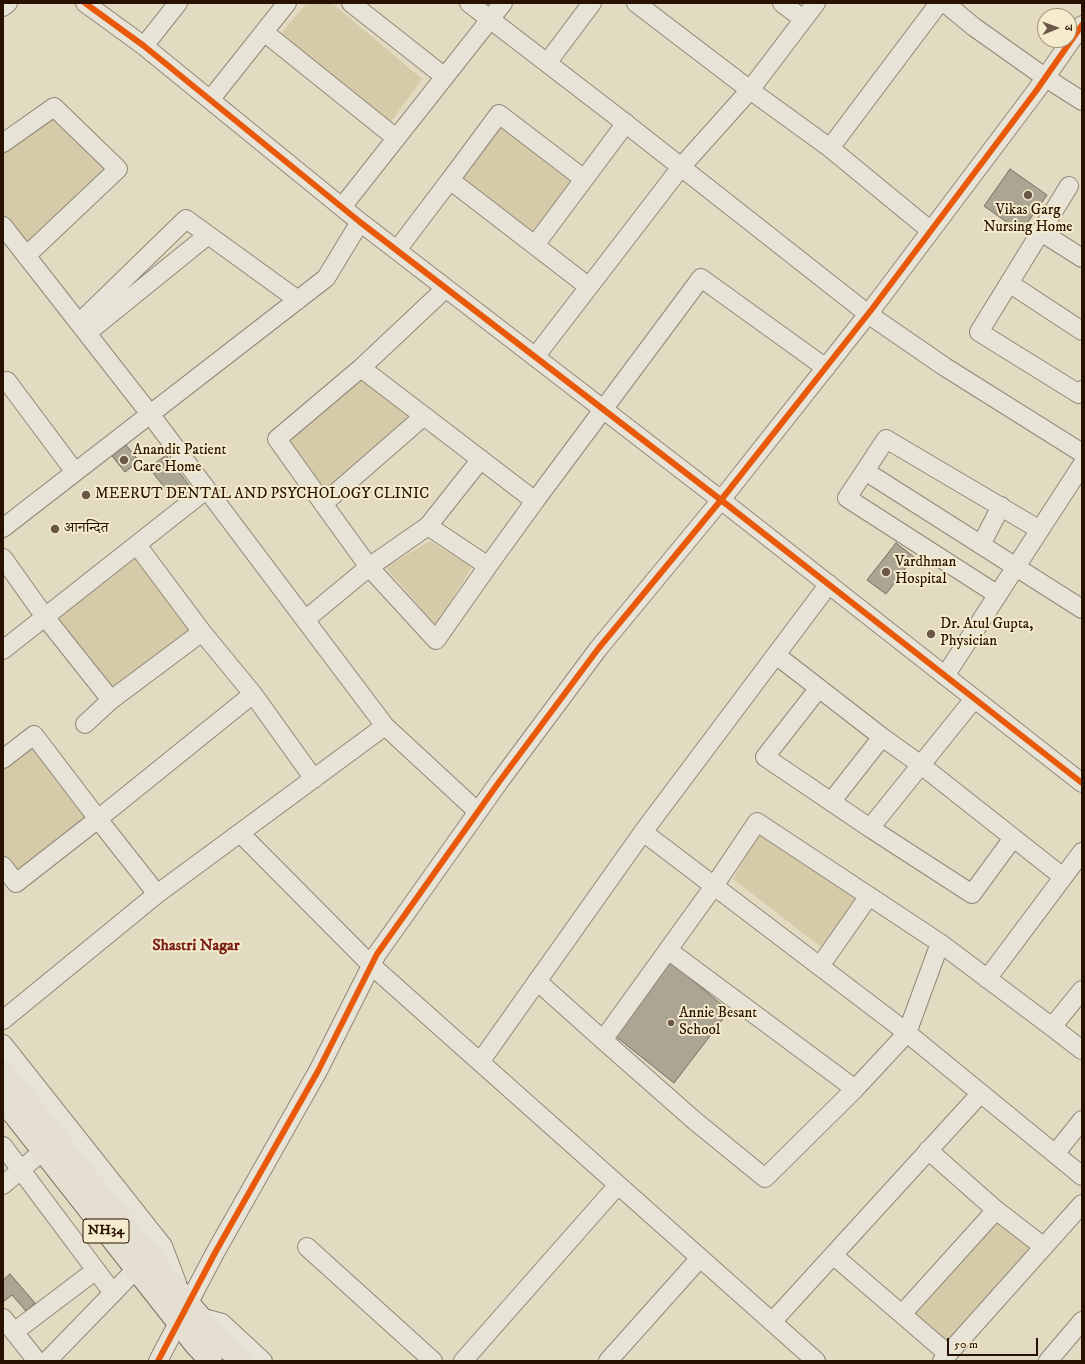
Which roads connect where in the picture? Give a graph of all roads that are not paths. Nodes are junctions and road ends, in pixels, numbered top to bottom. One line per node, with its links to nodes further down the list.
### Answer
1 (8, 3): 14 (street)
2 (85, 3): 19 (street)
3 (178, 3): 19 (street)
4 (287, 3): 18 (street)
5 (351, 3): 21 (street)
6 (470, 3): 15 (street)
7 (503, 3): 15 (street)
8 (592, 3): 20 (street)
9 (636, 3): 23 (street)
10 (782, 3): 16 (street)
11 (816, 3): 16 (street)
12 (939, 3): 29 (street)
13 (945, 3): 22 (street)
14 (3, 7)
15 (491, 19): 20 (street); 21 (street)
16 (804, 20): 23 (street)
17 (1082, 25): 22 (street)
18 (264, 32): 24 (street); 27 (street)
19 (144, 46): 24 (street)
20 (547, 63): 26 (street)
21 (445, 78): 27 (street)
22 (1046, 78): 25 (street); 37 (street)
23 (750, 90): 29 (street); 30 (street)
24 (210, 100): 34 (street)
25 (1082, 101)
26 (626, 123): 30 (street); 31 (street)
27 (396, 138): 34 (street)
28 (3, 143): 42 (street)
29 (830, 148): 37 (street)
30 (681, 167): 45 (street); 48 (street)
31 (584, 179): 32 (street); 40 (street)
32 (450, 180): 40 (street); 41 (street)
33 (1069, 186): 38 (street)
34 (342, 207): 35 (street)
35 (360, 222): 41 (street); 47 (street)
36 (3, 226): 42 (street)
37 (931, 231): 48 (street)
38 (1041, 232): 43 (street); 44 (street)
39 (208, 235): 47 (street); 49 (street); 49 (street)
40 (535, 245): 45 (street)
41 (397, 250): 46 (street)
42 (26, 256): 49 (street)
43 (1082, 258)
44 (1009, 283): 50 (street); 55 (street)
45 (589, 287): 51 (street)
46 (446, 288): 51 (street); 52 (street)
47 (298, 300): 57 (street)
48 (868, 314): 53 (street); 59 (street)
49 (83, 328): 57 (street)
50 (1082, 331)
51 (535, 357): 56 (street)
52 (361, 368): 58 (street); 67 (street)
53 (826, 368): 56 (street); 65 (street)
54 (4, 380): 63 (street)
55 (1082, 390)
56 (603, 409): 65 (street); 66 (street)
57 (150, 414): 63 (street); 64 (street)
58 (424, 416): 60 (street); 67 (street)
59 (1082, 452)
60 (480, 459): 66 (street); 69 (street)
61 (1082, 465): 71 (street)
62 (865, 470): 68 (street); 73 (street); 79 (street)
63 (75, 472): 70 (street)
64 (206, 490): 72 (street); 82 (street)
65 (722, 500): 78 (street); 99 (street)
66 (535, 501): 76 (street)
67 (323, 504): 75 (street)
68 (1001, 506): 71 (street); 73 (street)
69 (428, 526): 75 (street); 76 (street)
70 (3, 528)
71 (1040, 530): 77 (street)
72 (137, 545): 81 (street); 83 (street)
73 (981, 545): 77 (street)
74 (3, 558): 81 (street)
75 (369, 566): 76 (street); 82 (street)
76 (488, 566)
77 (1016, 567): 79 (street); 80 (street)
78 (829, 584): 85 (street); 86 (street)
79 (998, 595): 86 (street)
80 (1082, 609)
81 (45, 617): 84 (street); 90 (street)
82 (304, 620): 92 (street)
83 (202, 632): 88 (street); 90 (street)
84 (3, 650)
85 (776, 655): 87 (street); 102 (street)
86 (945, 676): 89 (street)
87 (819, 688): 93 (street); 98 (street)
88 (253, 694): 96 (street); 100 (street)
89 (974, 699): 95 (street); 97 (street)
90 (111, 700): 91 (street)
91 (84, 724)
92 (385, 726): 96 (street); 99 (street)
93 (882, 737): 95 (street); 98 (street)
94 (3, 759): 100 (street)
95 (921, 765): 101 (street); 104 (street)
96 (314, 779): 103 (street)
97 (1082, 783)
98 (831, 802): 101 (street)
99 (478, 812): 113 (street)
100 (98, 819): 106 (street); 109 (street)
101 (870, 828): 104 (street)
102 (642, 832): 108 (street); 116 (street)
103 (240, 833): 109 (street); 113 (street)
104 (1012, 838): 107 (street)
105 (1082, 852): 107 (street)
106 (3, 866)
107 (1063, 877): 115 (street)
108 (714, 886): 110 (street); 112 (street); 114 (street)
109 (157, 894): 118 (street)
110 (868, 896): 111 (street); 114 (street)
111 (940, 943): 115 (street); 120 (street)
112 (668, 950): 121 (street); 126 (street)
113 (371, 965): 124 (street); 147 (street)
114 (820, 966): 120 (street)
115 (988, 979): 119 (street)
116 (537, 981): 121 (street); 124 (street)
117 (1082, 990): 119 (street)
118 (3, 1020)
119 (1052, 1027): 123 (street)
120 (907, 1033): 126 (street); 127 (street)
121 (603, 1040): 126 (street)
122 (3, 1044): 147 (street)
123 (1082, 1050)
124 (480, 1062): 137 (street)
125 (3, 1071): 147 (highway, NH34)
126 (855, 1089)
127 (981, 1093): 131 (street); 133 (street)
128 (3, 1100): 132 (highway, NH34)
129 (1082, 1120): 133 (street)
130 (3, 1146): 134 (street)
131 (928, 1150): 139 (street); 142 (street)
132 (43, 1151): 134 (street); 144 (highway, NH34)
133 (1055, 1154): 135 (street)
134 (21, 1170): 136 (street); 145 (street)
135 (1082, 1176)
136 (3, 1185)
137 (618, 1185): 143 (street); 162 (street)
138 (1082, 1204): 141 (street)
139 (996, 1210): 141 (street); 148 (street)
140 (307, 1247): 161 (street)
141 (1044, 1247): 155 (street)
142 (833, 1256): 148 (street); 151 (street)
143 (700, 1258): 151 (street); 163 (street)
144 (136, 1269): 146 (street); 152 (highway, NH34)
145 (96, 1270): 146 (street); 153 (street)
146 (113, 1293): 157 (street)
147 (190, 1304): 152 (street); 159 (highway, NH34); 160 (street)
148 (902, 1314): 155 (street)
149 (3, 1318): 153 (street)
150 (1082, 1321): 165 (street)
151 (772, 1322): 164 (street)
152 (179, 1324): 154 (street); 158 (highway, NH34)
153 (14, 1332): 156 (street)
154 (165, 1358)
155 (945, 1358)
156 (37, 1361)
157 (47, 1361)
158 (211, 1361)
159 (241, 1361)
160 (263, 1361)
161 (433, 1361)
162 (463, 1361)
163 (608, 1361)
164 (816, 1361)
165 (1048, 1361)

